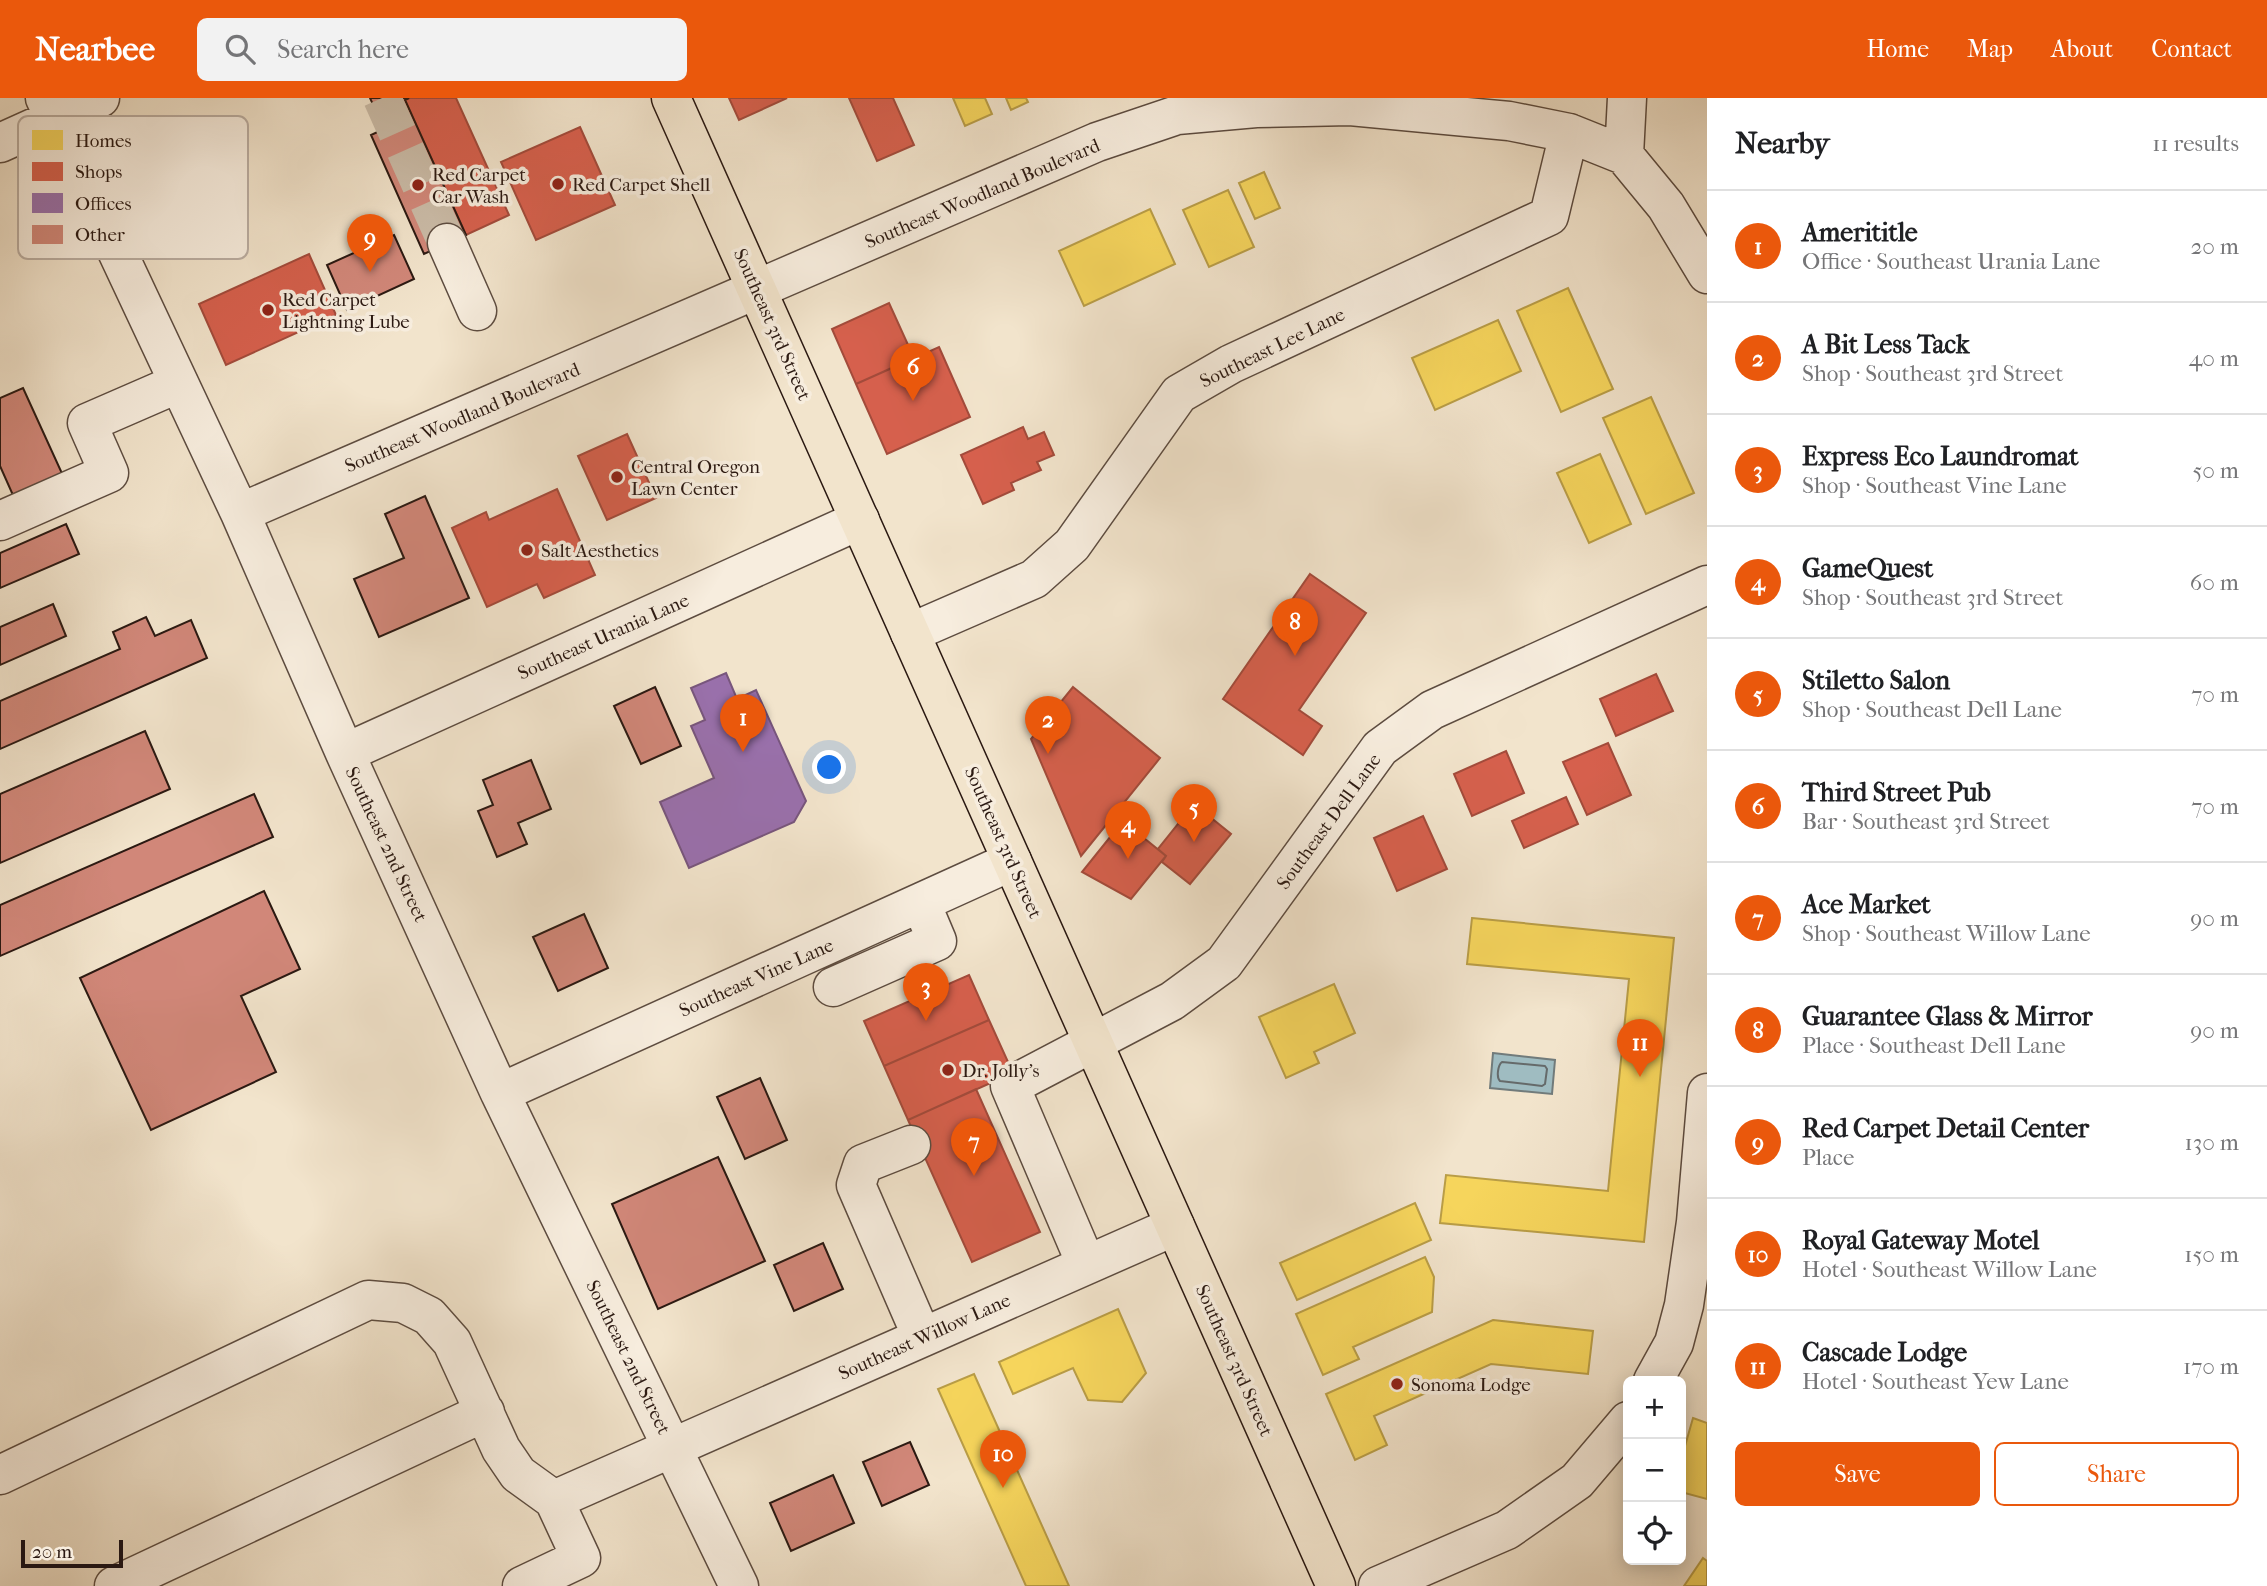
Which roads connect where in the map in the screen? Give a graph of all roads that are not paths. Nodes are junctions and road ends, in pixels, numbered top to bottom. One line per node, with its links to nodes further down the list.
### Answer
1 (100, 98): 4 (street)
2 (671, 98): 12 (main road, Southeast 3rd Street)
3 (1627, 98): 8 (street)
4 (50, 108)
5 (18, 130): 7 (street)
6 (1569, 133): 8 (street, Southeast Woodland Boulevard); 12 (street, Southeast Woodland Boulevard); 19 (street, Southeast Lee Lane)
7 (0, 143)
8 (1624, 155): 11 (street, Southeast Woodland Boulevard)
9 (447, 243): 13 (street)
10 (121, 259): 14 (street, Southeast 2nd Street)
11 (1707, 274)
12 (757, 290): 15 (street, Southeast Woodland Boulevard); 16 (main road, Southeast 3rd Street)
13 (477, 311)
14 (179, 383): 15 (street, Southeast 2nd Street); 17 (street)
15 (240, 513): 20 (street, Southeast 2nd Street)
16 (860, 520): 19 (main road, Southeast 3rd Street); 20 (street, Southeast Urania Lane)
17 (0, 521)
18 (1707, 585): 24 (street, Southeast Dell Lane)
19 (910, 633): 21 (main road, Southeast 3rd Street)
20 (345, 753): 25 (street, Southeast 2nd Street)
21 (1012, 861): 22 (street, Southeast Vine Lane); 24 (main road, Southeast 3rd Street)
22 (920, 902): 23 (street); 25 (street, Southeast Vine Lane)
23 (833, 987)
24 (1092, 1041): 28 (main road, Southeast 3rd Street); 29 (street, Southeast Dell Lane)
25 (500, 1093): 34 (street, Southeast 2nd Street)
26 (1707, 1093): 31 (street)
27 (911, 1145): 30 (street)
28 (1175, 1226): 29 (street, Southeast Willow Lane); 40 (main road, Southeast 3rd Street)
29 (1086, 1264): 30 (street, Southeast Willow Lane)
30 (922, 1337): 34 (street, Southeast Willow Lane)
31 (1656, 1376)
32 (485, 1412): 35 (street); 36 (street); 37 (street)
33 (1623, 1427): 41 (street)
34 (673, 1447): 36 (street, Southeast Willow Lane); 39 (street, Southeast 2nd Street)
35 (0, 1475)
36 (554, 1500): 38 (street)
37 (114, 1586)
38 (523, 1586)
39 (739, 1586)
40 (1336, 1586)
41 (1378, 1586)

